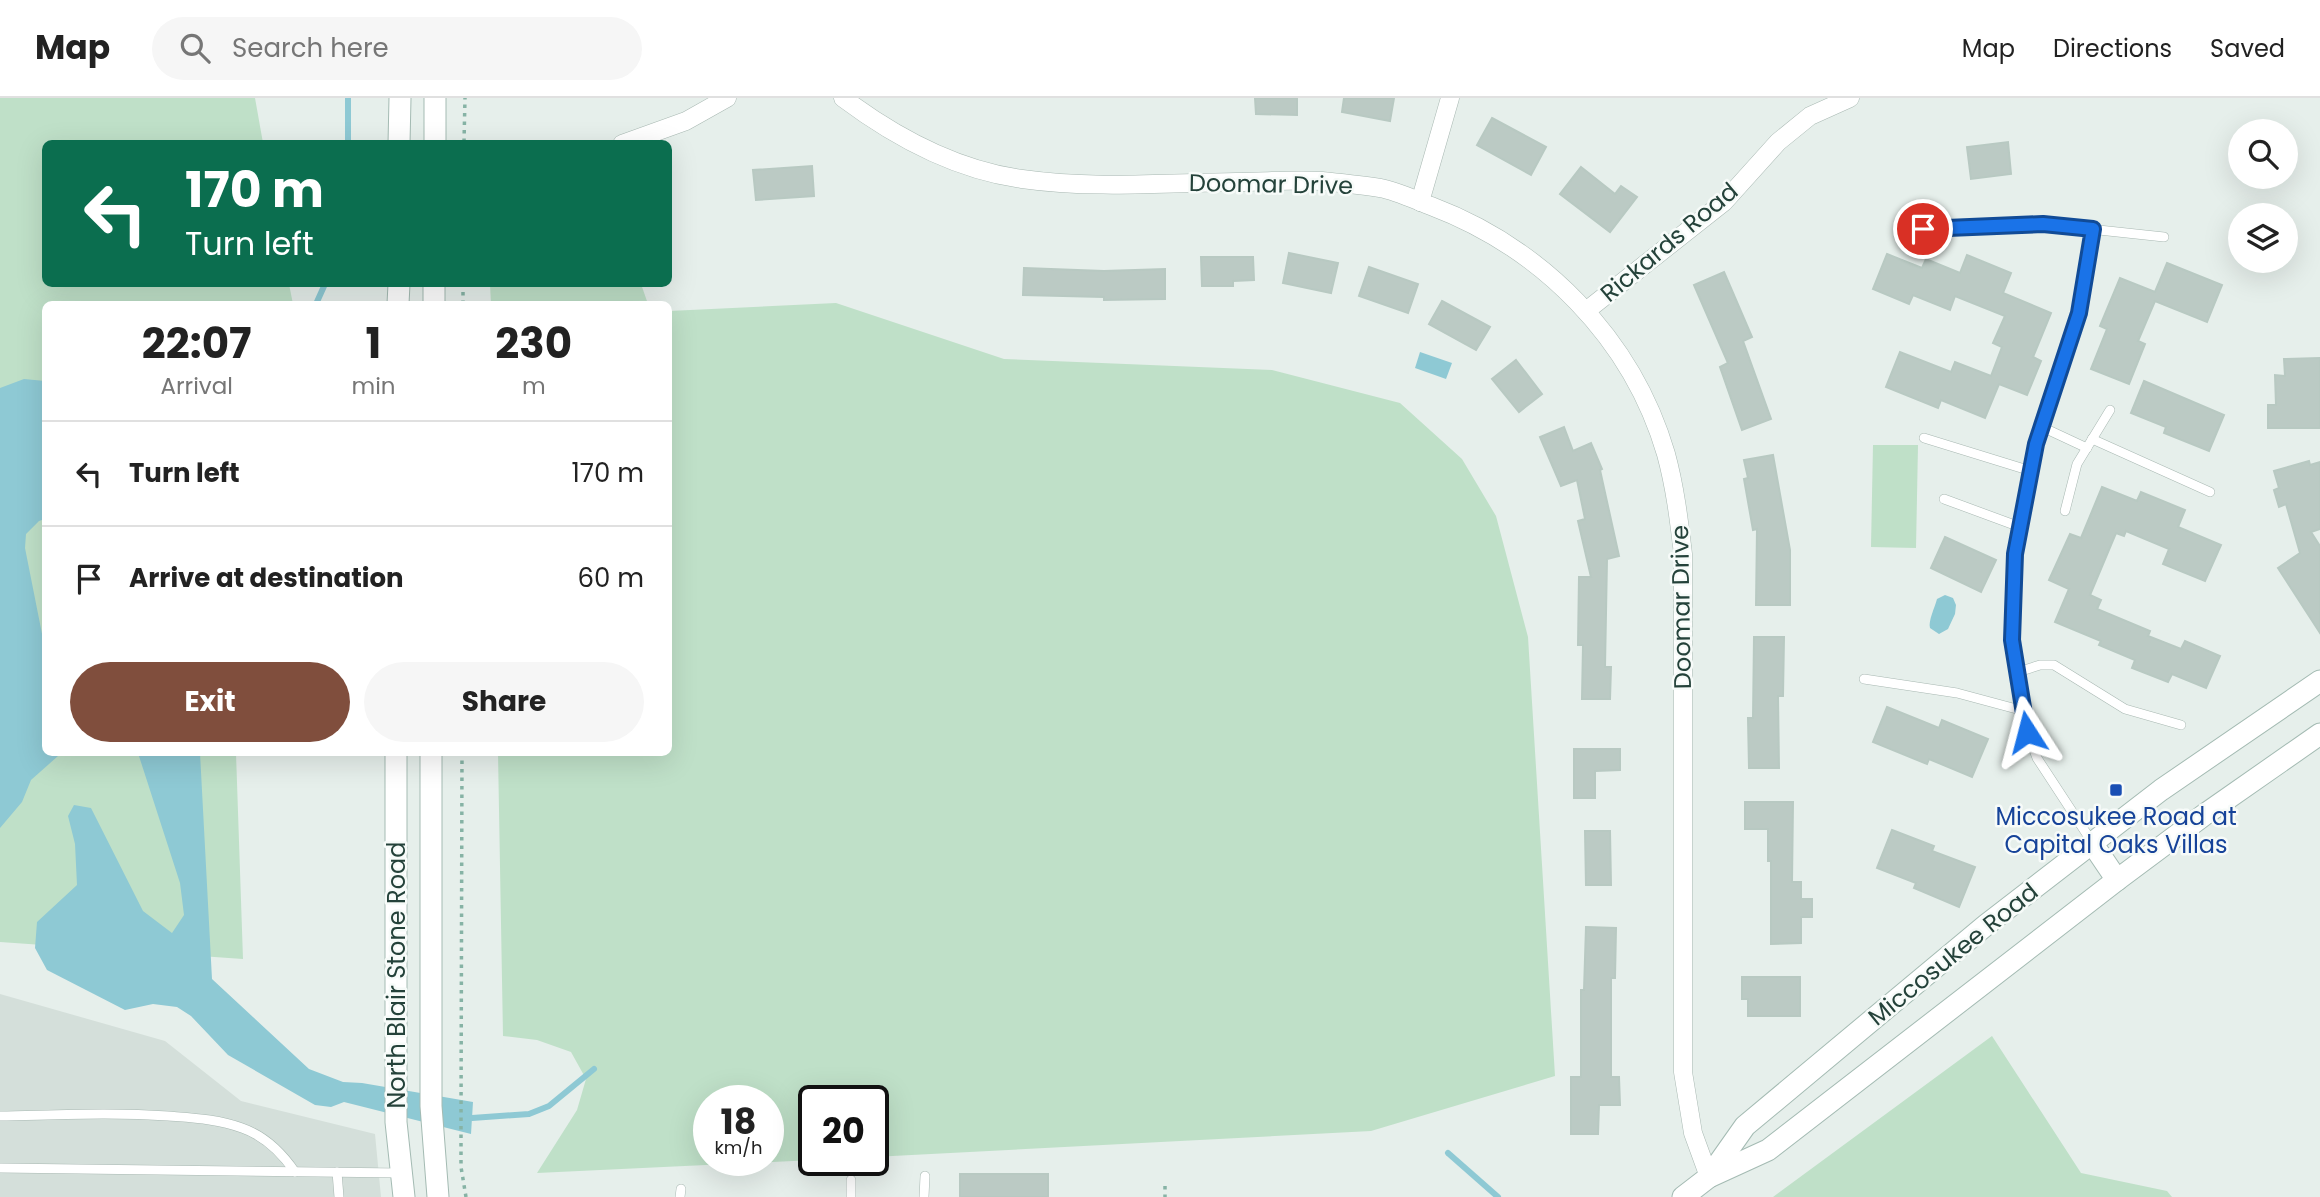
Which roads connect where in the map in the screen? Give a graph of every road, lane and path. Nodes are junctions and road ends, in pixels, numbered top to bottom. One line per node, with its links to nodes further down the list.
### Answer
1 (435, 98): 11 (street)
2 (465, 98): 12 (path)
3 (727, 98): 13 (street)
4 (843, 98): 14 (street, Doomar Drive)
5 (1450, 98): 14 (street)
6 (1850, 98): 7 (street, Rickards Road)
7 (1831, 102): 18 (street, Rickards Road)
8 (400, 104): 9 (street); 10 (street)
9 (400, 140)
10 (414, 140)
11 (435, 140)
12 (464, 140)
13 (633, 140)
14 (1420, 202): 18 (street, Doomar Drive)
15 (2093, 229): 16 (lane); 17 (lane); 20 (lane)
16 (1900, 230)
17 (2164, 237)
18 (1586, 311): 47 (street, Doomar Drive)
19 (2109, 410): 22 (lane)
20 (2042, 427): 23 (lane); 24 (lane)
21 (1924, 438): 24 (lane)
22 (2092, 439): 23 (lane); 25 (lane)
23 (2087, 448): 27 (lane)
24 (2031, 471): 28 (lane)
25 (2210, 492)
26 (1944, 499): 28 (lane)
27 (2064, 510)
28 (2020, 527): 29 (lane)
29 (2018, 673): 32 (lane); 33 (lane)
30 (1864, 680): 32 (lane)
31 (2320, 681): 38 (street, Miccosukee Road)
32 (2024, 710): 38 (lane)
33 (2181, 725)
34 (2320, 734): 39 (street, Miccosukee Road)
35 (396, 756): 44 (street, North Blair Stone Road)
36 (431, 756): 45 (street, North Blair Stone Road)
37 (462, 756): 53 (path)
38 (2092, 843): 39 (street); 47 (street, Miccosukee Road)
39 (2117, 880): 47 (street, Miccosukee Road)
40 (0, 1116): 42 (lane)
41 (0, 1168): 42 (lane)
42 (295, 1172): 43 (lane)
43 (337, 1172): 44 (lane); 50 (lane)
44 (402, 1173): 45 (street); 51 (street, North Blair Stone Road)
45 (436, 1174): 52 (street, North Blair Stone Road)
46 (925, 1176): 55 (lane)
47 (1709, 1177): 57 (street, Miccosukee Road)
48 (851, 1180): 54 (lane)
49 (1165, 1186): 56 (path)
50 (339, 1197)
51 (404, 1197)
52 (438, 1197)
53 (466, 1197)
54 (851, 1197)
55 (924, 1197)
56 (1166, 1197)
57 (1683, 1197)

